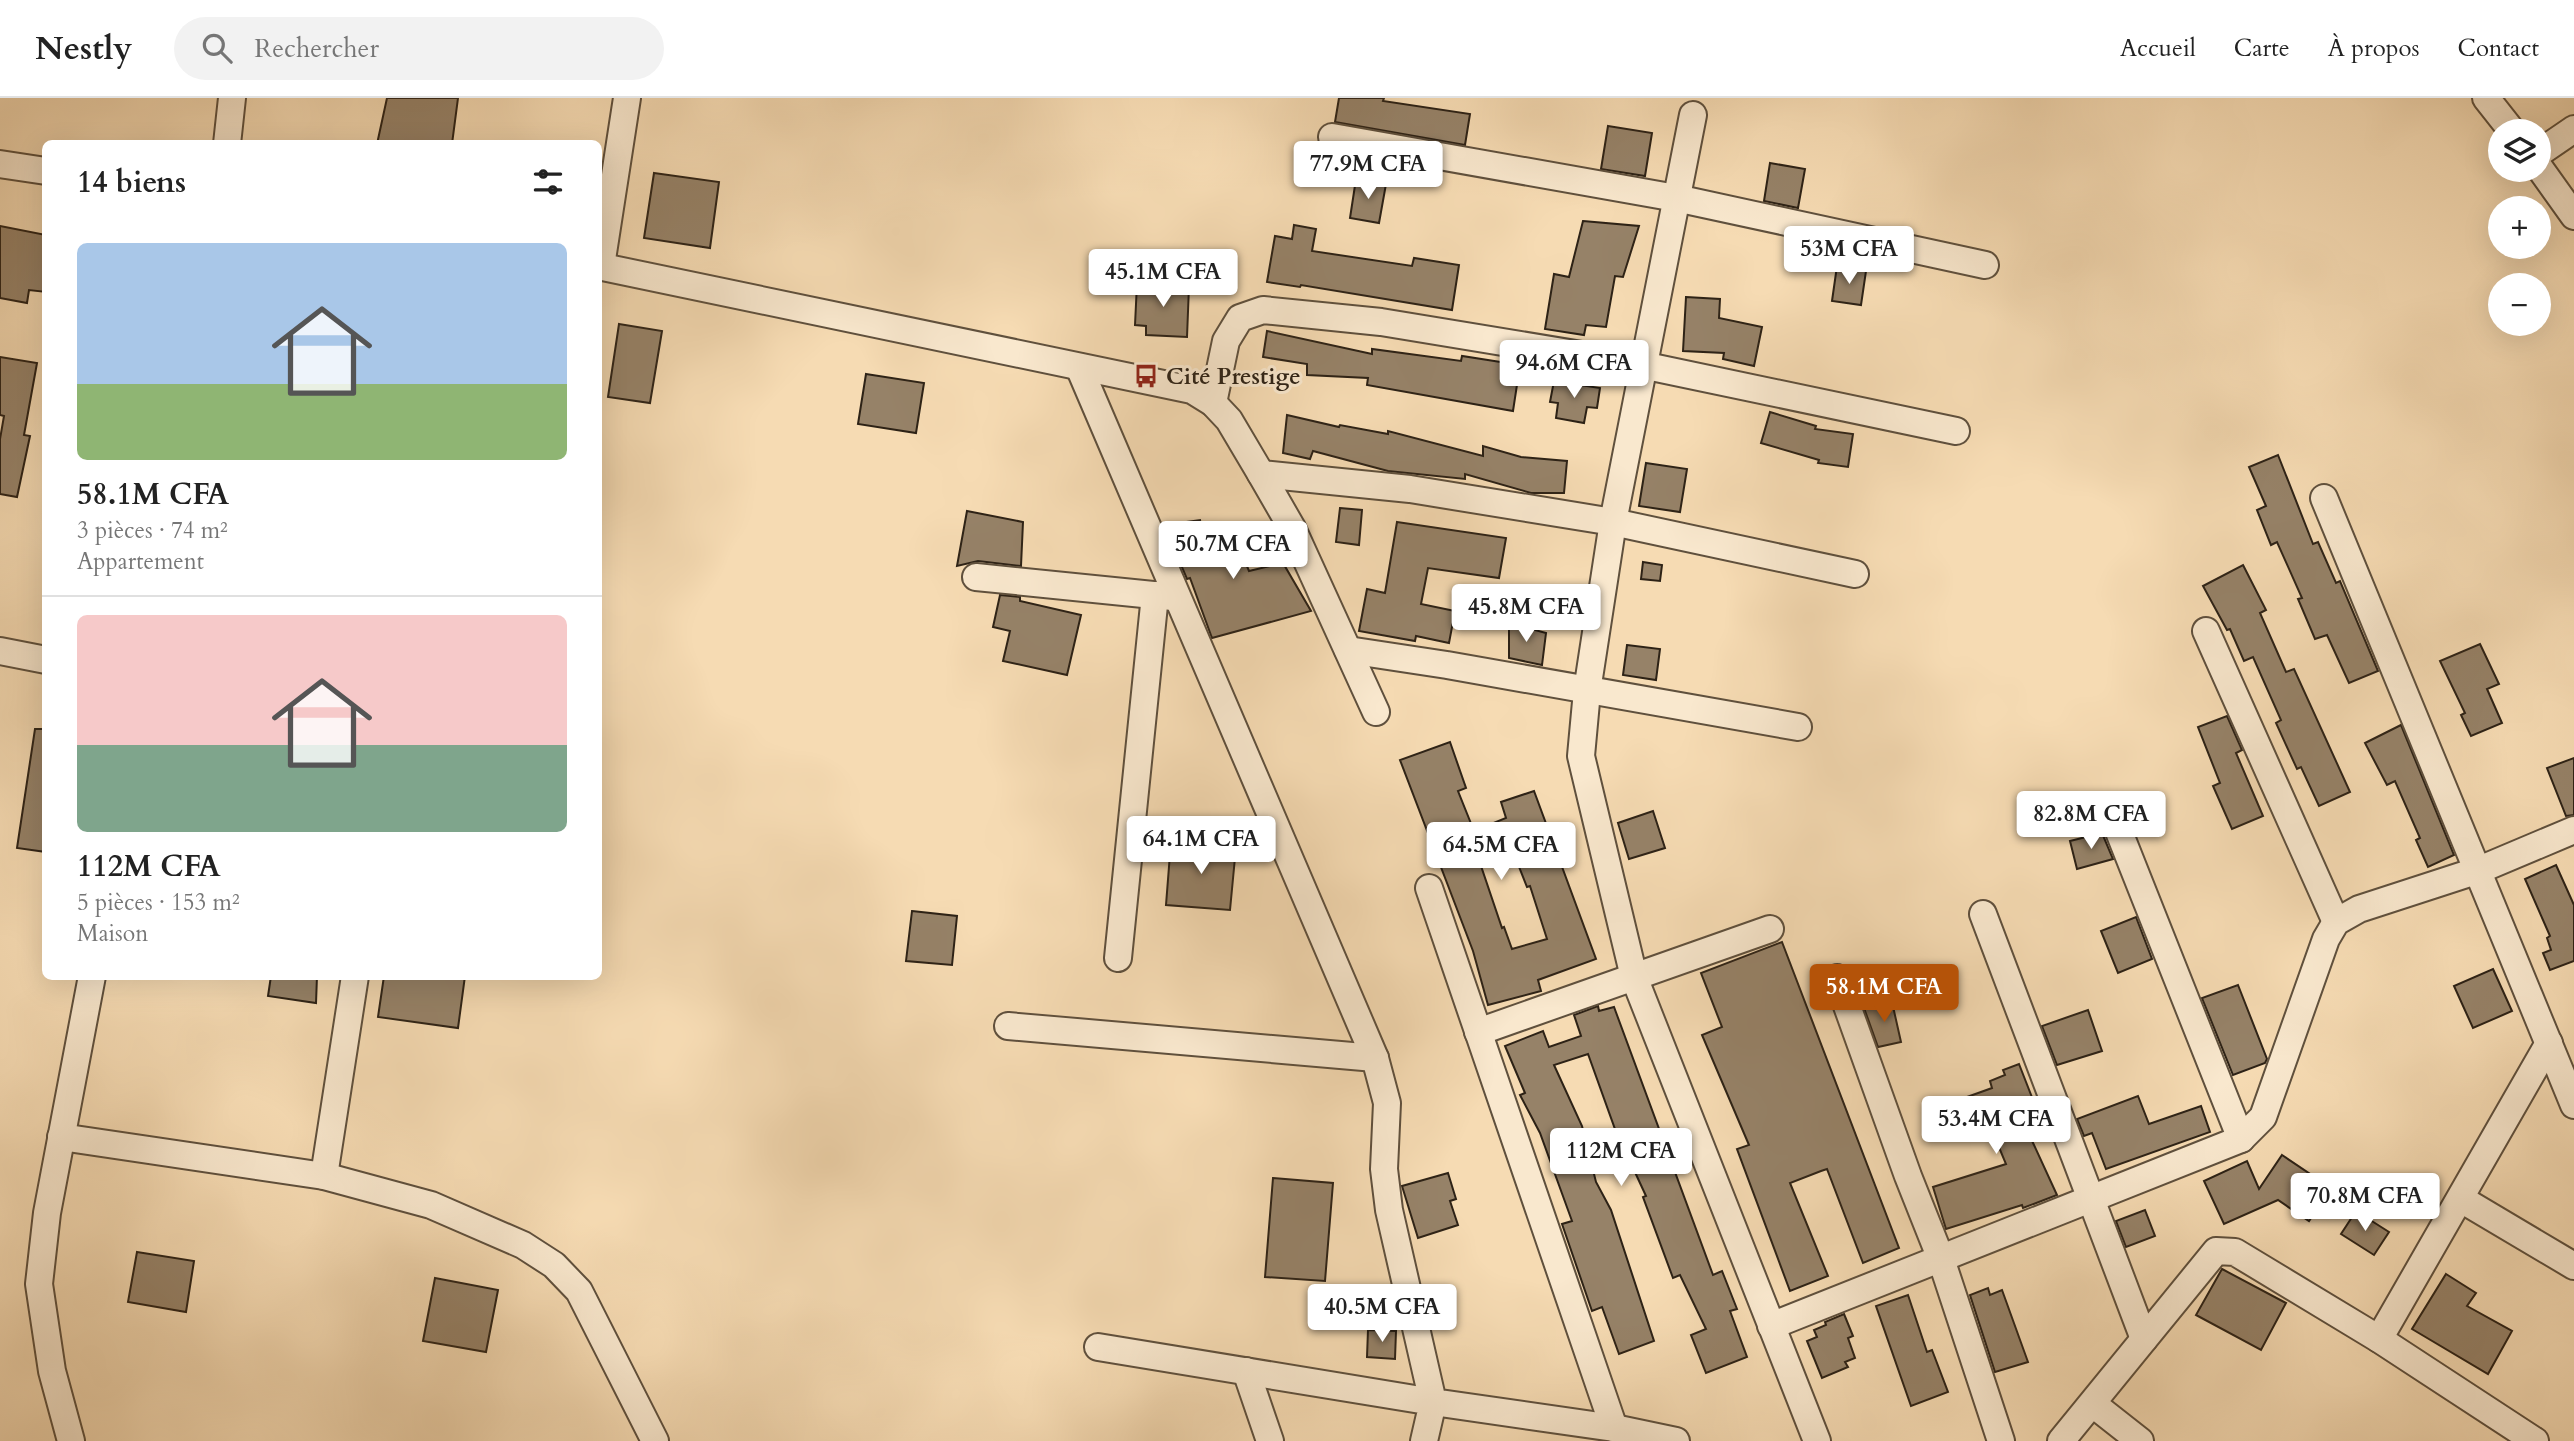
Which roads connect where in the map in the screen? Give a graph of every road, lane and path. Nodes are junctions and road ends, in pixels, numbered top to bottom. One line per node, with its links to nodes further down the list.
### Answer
1 (232, 98): 8 (street)
2 (627, 98): 15 (street)
3 (2486, 98): 5 (street)
4 (1693, 115): 13 (street)
5 (2503, 119)
6 (2574, 128): 9 (street)
7 (1332, 137): 13 (street)
8 (227, 140)
9 (2551, 144)
10 (0, 164): 11 (street)
11 (42, 170)
12 (2550, 182): 14 (street)
13 (1676, 198): 16 (street); 18 (street)
14 (2574, 216)
15 (602, 254)
16 (1985, 265)
17 (602, 266): 19 (street)
18 (1642, 365): 20 (street); 21 (street); 24 (street)
19 (1079, 367): 20 (street); 27 (street)
20 (1213, 403): 22 (street)
21 (1956, 431)
22 (1261, 474): 24 (street); 29 (street)
23 (2325, 498): 37 (street)
24 (1613, 523): 25 (street); 32 (street)
25 (1855, 574)
26 (976, 577): 27 (street)
27 (1166, 596): 42 (street); 50 (street)
28 (2206, 631): 40 (street)
29 (1348, 650): 32 (street); 33 (street)
30 (0, 652): 31 (street)
31 (42, 659)
32 (1587, 691): 34 (street); 43 (street)
33 (1376, 712)
34 (1798, 727)
35 (2110, 810): 53 (street)
36 (2574, 830): 37 (street)
37 (2479, 870): 40 (street); 49 (street)
38 (1429, 888): 48 (street)
39 (1983, 914): 56 (street)
40 (2336, 922): 53 (street)
41 (1770, 929): 43 (street)
42 (1118, 958)
43 (1634, 977): 48 (street); 59 (street)
44 (1837, 978): 57 (street)
45 (91, 980): 52 (street)
46 (354, 980): 54 (street)
47 (1008, 1026): 50 (street)
48 (1478, 1032): 66 (street)
49 (2549, 1043): 51 (street); 55 (street)
50 (1375, 1058): 64 (street)
51 (2574, 1105)
52 (61, 1137): 54 (street); 67 (street)
53 (2241, 1139): 56 (street)
54 (324, 1176): 68 (street)
55 (2461, 1199): 58 (street); 61 (street)
56 (2091, 1201): 57 (street); 60 (street)
57 (1941, 1259): 59 (street); 73 (street)
58 (2574, 1266)
59 (1771, 1326): 72 (street)
60 (2144, 1339): 61 (street); 65 (street)
61 (2379, 1339): 76 (street)
62 (1098, 1347): 63 (street)
63 (1247, 1371): 64 (street); 69 (street)
64 (1433, 1402): 66 (street); 70 (street)
65 (2093, 1405): 74 (street); 75 (street)
66 (1605, 1432): 71 (street)
67 (71, 1441)
68 (655, 1441)
69 (1270, 1441)
70 (1424, 1441)
71 (1675, 1441)
72 (1817, 1441)
73 (2001, 1441)
74 (2062, 1441)
75 (2140, 1441)
76 (2535, 1441)

